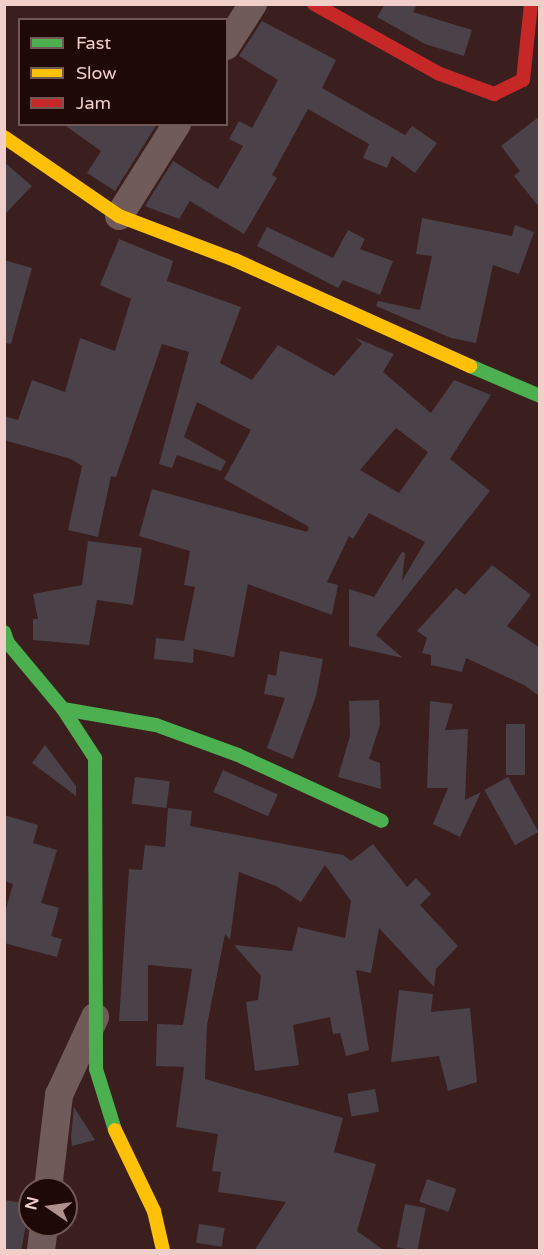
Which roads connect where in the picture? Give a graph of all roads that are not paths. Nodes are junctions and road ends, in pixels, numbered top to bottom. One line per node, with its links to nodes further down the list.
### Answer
1 (253, 4): 4 (street)
2 (314, 4): 3 (street)
3 (531, 4)
4 (228, 43)
5 (176, 126): 7 (street)
6 (4, 137): 7 (street)
7 (119, 216): 8 (street)
8 (540, 396)
9 (6, 643): 10 (street)
10 (63, 709): 11 (street); 12 (street)
11 (382, 821)
12 (96, 1015): 13 (street); 14 (street)
13 (49, 1177)
14 (163, 1251)

